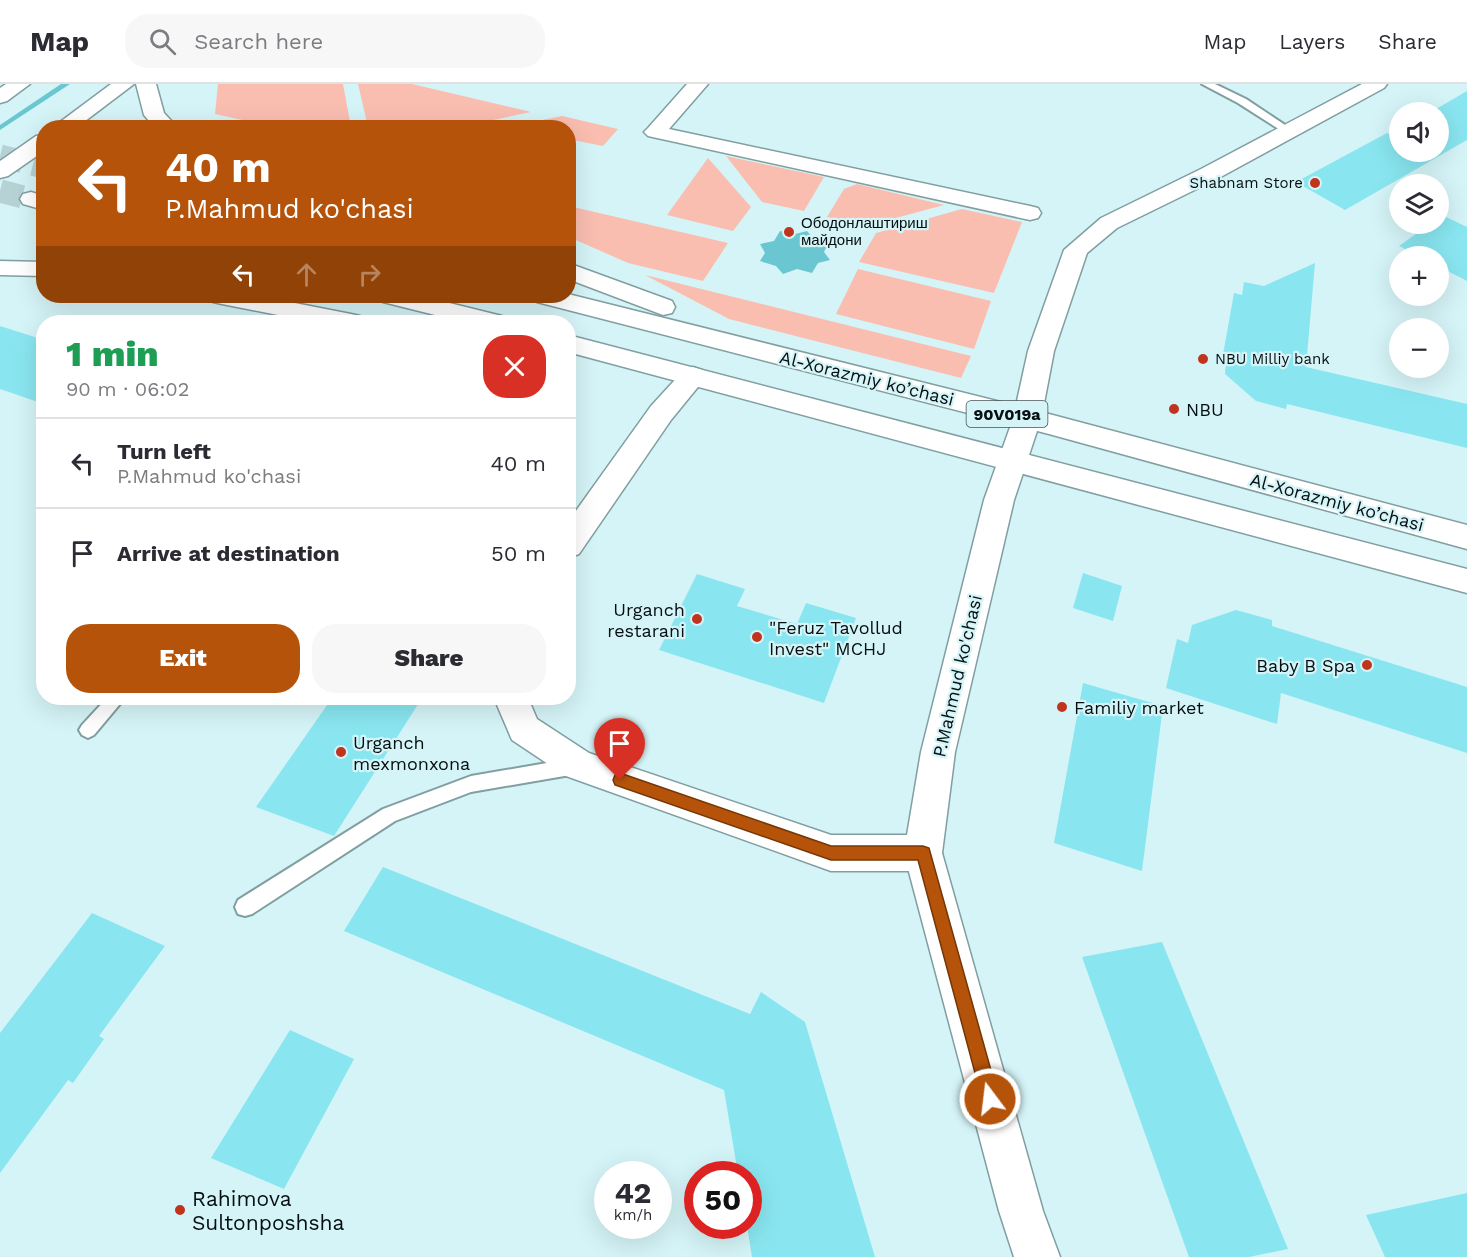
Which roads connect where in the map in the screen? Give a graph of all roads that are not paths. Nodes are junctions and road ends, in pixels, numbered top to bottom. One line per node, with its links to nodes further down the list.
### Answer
1 (20, 84): 7 (main road)
2 (124, 84): 8 (main road)
3 (146, 84): 9 (main road)
4 (698, 84): 13 (main road)
5 (1207, 84): 10 (lane)
6 (1377, 84): 10 (main road, P.Mahmud ko'chasi)
7 (0, 97)
8 (74, 120)
9 (159, 120)
10 (1289, 131): 26 (main road, P.Mahmud ko'chasi)
11 (36, 146): 12 (main road)
12 (0, 171)
13 (1030, 213)
14 (0, 268): 15 (main road)
15 (36, 268)
16 (576, 273): 24 (main road)
17 (257, 303): 20 (main road)
18 (419, 303): 21 (main road)
19 (573, 303): 24 (main road, Al-Xorazmiy ko’chasi / 90V019a)
20 (316, 315)
21 (466, 315)
22 (576, 345): 25 (main road, 90V019a)
23 (576, 360): 25 (main road)
24 (801, 361): 26 (main road, Al-Xorazmiy ko’chasi / 90V019a)
25 (693, 376): 27 (main road, 90V019a); 28 (main road)
26 (1027, 419): 27 (main road, P.Mahmud ko'chasi); 29 (main road, Al-Xorazmiy ko’chasi / 90V019a)
27 (1012, 460): 30 (main road, 90V019a); 35 (main road, P.Mahmud ko'chasi)
28 (576, 535)
29 (1467, 537)
30 (1467, 581)
31 (111, 705): 33 (lane)
32 (515, 705): 34 (main road)
33 (88, 730)
34 (578, 765): 35 (main road); 36 (lane)
35 (923, 853): 37 (main road, P.Mahmud ko'chasi)
36 (245, 907)
37 (1037, 1257)

